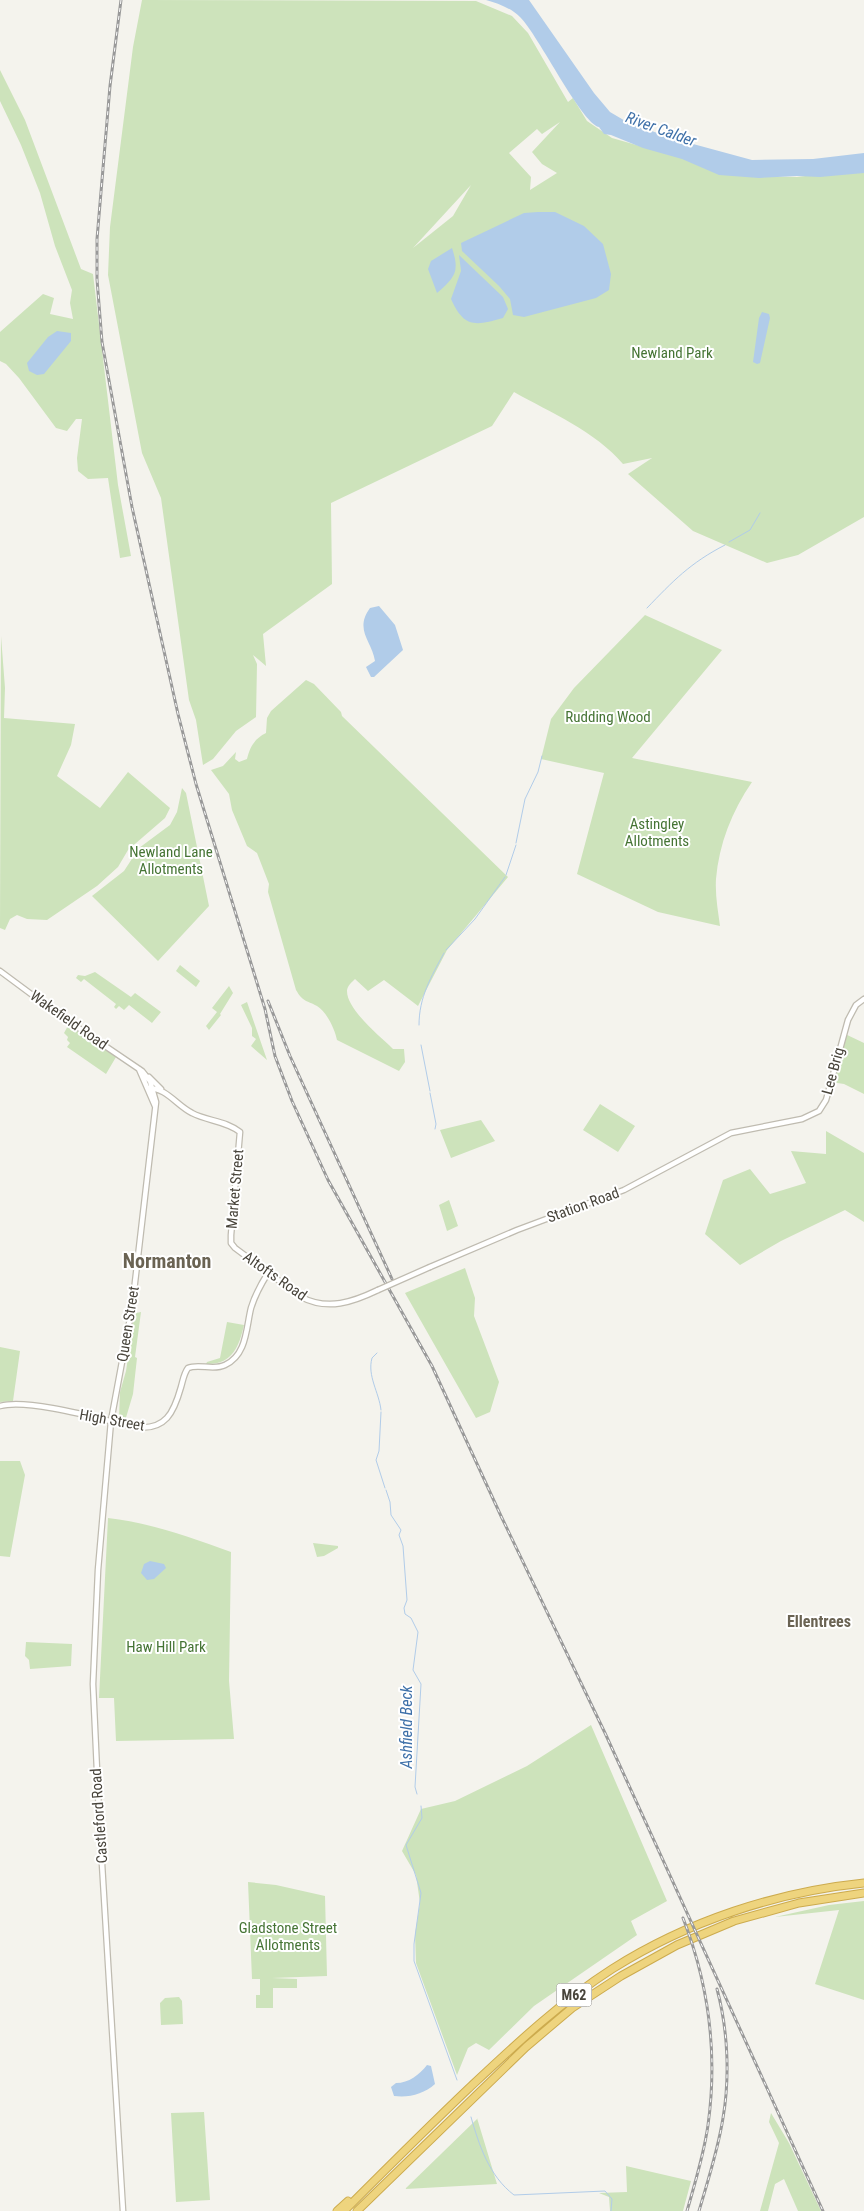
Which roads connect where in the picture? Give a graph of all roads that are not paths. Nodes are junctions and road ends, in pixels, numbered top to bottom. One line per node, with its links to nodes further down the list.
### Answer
1 (0, 971): 3 (street, Wakefield Road)
2 (862, 1001): 8 (street, Lee Brig)
3 (139, 1069): 4 (street, Queen Street); 5 (street, Queen Street)
4 (146, 1075): 5 (street, Queen Street); 6 (street)
5 (151, 1090): 6 (street); 7 (street, Queen Street)
6 (164, 1092): 7 (street); 9 (street, Market Street)
7 (156, 1104): 13 (street, Queen Street)
8 (731, 1133): 10 (street, Station Road)
9 (233, 1246): 11 (street, Altofts Road)
10 (430, 1267): 11 (street, Altofts Road, bridge)
11 (268, 1273): 13 (street, High Street)
12 (0, 1406): 13 (street, High Street)
13 (111, 1421): 17 (street, Castleford Road)
14 (864, 1884): 16 (highway, M62)
15 (864, 1893): 20 (highway, M62)
16 (410, 2145): 18 (highway, M62); 19 (highway, M62)
17 (123, 2211)
18 (337, 2211)
19 (344, 2211)
20 (358, 2211)

